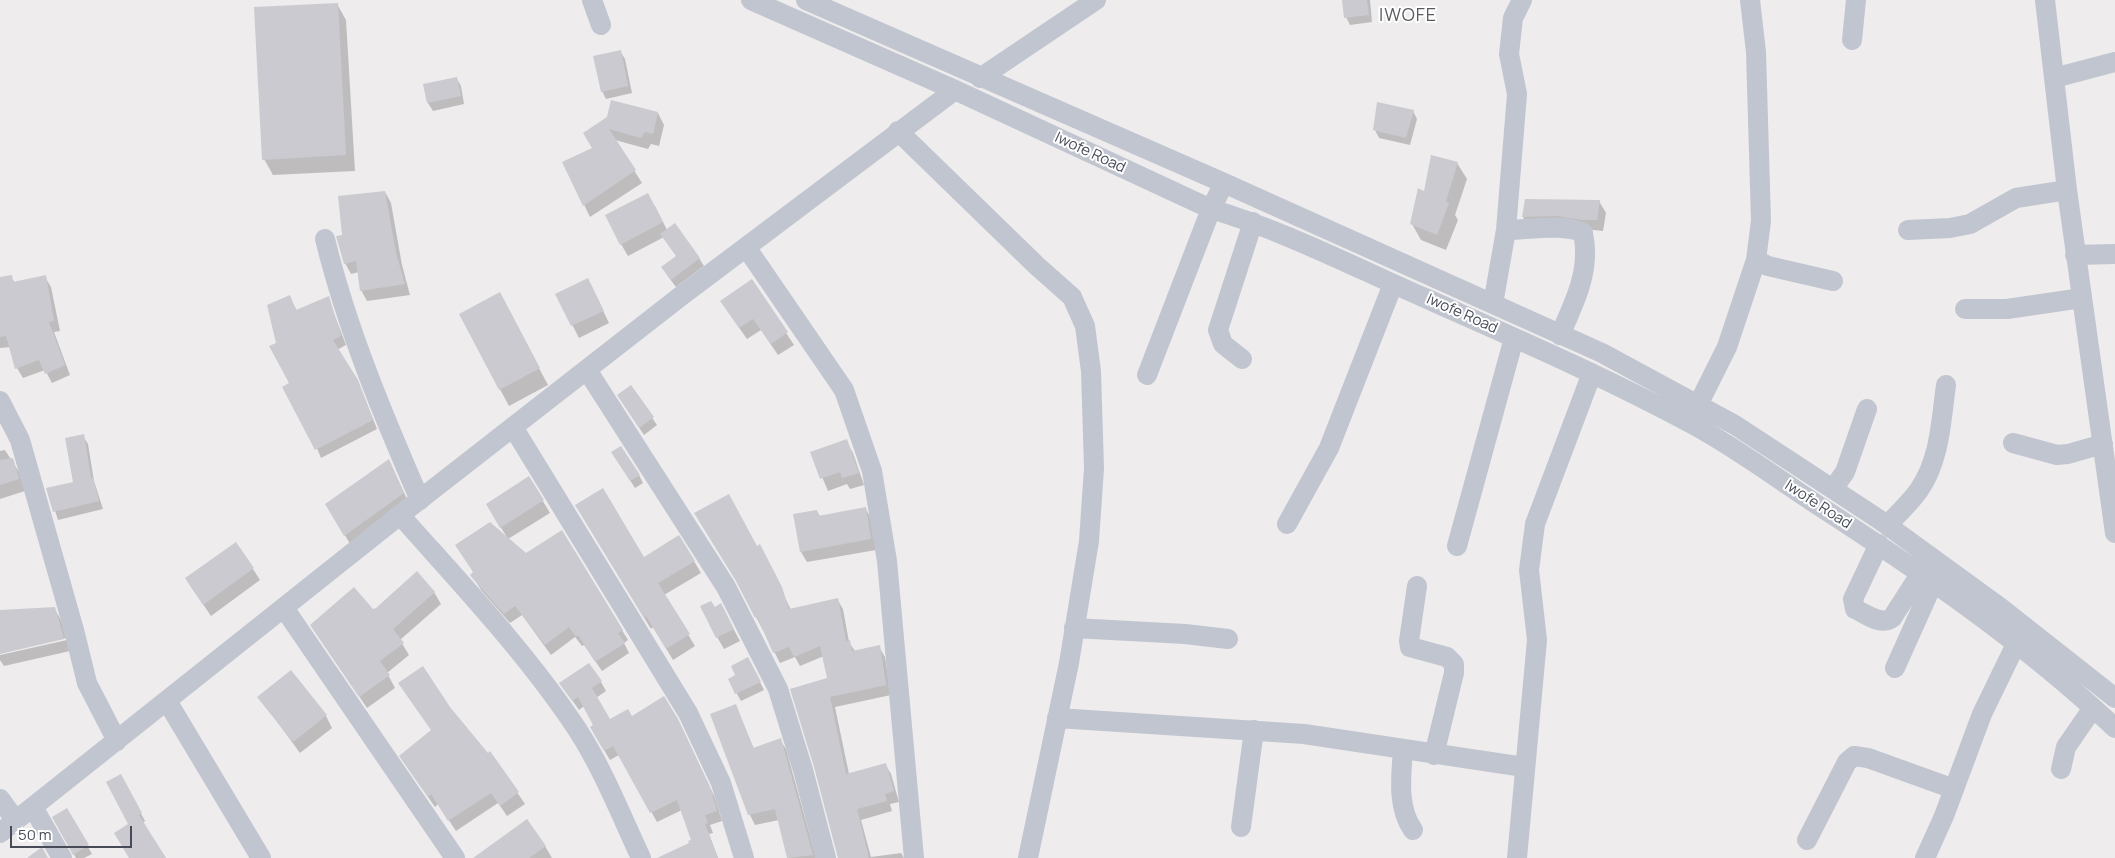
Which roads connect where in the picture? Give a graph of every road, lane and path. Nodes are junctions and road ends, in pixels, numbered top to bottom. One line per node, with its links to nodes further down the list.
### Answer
1 (592, 0): 9 (street)
2 (751, 0): 14 (street, Iwofe Road)
3 (806, 0): 12 (street, Iwofe Road)
4 (1096, 0): 12 (street)
5 (1522, 0): 20 (street)
6 (1750, 0): 26 (street)
7 (1856, 0): 10 (street)
8 (2045, 0): 13 (street)
9 (601, 25)
10 (1852, 40)
11 (2115, 62): 13 (street)
12 (980, 78): 16 (street, Iwofe Road)
13 (2054, 78): 17 (street)
14 (955, 90): 15 (street); 18 (street, Iwofe Road)
15 (898, 131): 23 (street); 56 (street)
16 (1224, 183): 18 (street); 30 (street, Iwofe Road)
17 (2067, 190): 21 (street); 25 (street)
18 (1211, 209): 19 (street, Iwofe Road); 37 (street)
19 (1253, 222): 28 (street, Iwofe Road); 34 (street)
20 (1506, 230): 30 (street); 32 (street)
21 (1908, 230)
22 (325, 239): 46 (street)
23 (746, 247): 35 (street); 87 (street)
24 (2115, 254): 25 (street)
25 (2075, 255): 29 (street)
26 (1756, 260): 27 (street); 40 (street)
27 (1833, 281)
28 (1393, 284): 33 (street, Iwofe Road); 48 (street)
29 (2082, 298): 31 (street); 44 (street)
30 (1493, 304): 32 (street, Iwofe Road)
31 (1965, 309)
32 (1560, 334): 40 (street, Iwofe Road)
33 (1514, 338): 36 (street, Iwofe Road); 52 (street)
34 (1242, 359)
35 (587, 370): 42 (street); 86 (street)
36 (1592, 373): 51 (street, Iwofe Road); 71 (street)
37 (1146, 375)
38 (1946, 385): 49 (street)
39 (0, 401): 68 (street)
40 (1698, 405): 45 (street, Iwofe Road)
41 (1867, 409): 45 (street)
42 (513, 427): 46 (street); 85 (street)
43 (2013, 442): 44 (street)
44 (2103, 444): 50 (street)
45 (1833, 489): 49 (street, Iwofe Road)
46 (420, 500): 47 (street)
47 (400, 516): 55 (street); 84 (street)
48 (1287, 524)
49 (1888, 525): 61 (street, Iwofe Road)
50 (2115, 533)
51 (1879, 544): 53 (street, Iwofe Road); 53 (street)
52 (1457, 546)
53 (1928, 577): 58 (street, Iwofe Road); 59 (street)
54 (1417, 586): 70 (street)
55 (284, 608): 63 (street); 83 (street)
56 (1074, 628): 57 (street); 65 (street)
57 (1228, 639)
58 (2016, 644): 64 (street, Iwofe Road); 73 (street)
59 (1895, 668)
60 (2115, 674): 61 (street)
61 (2096, 682): 62 (street, Iwofe Road)
62 (2115, 698)
63 (167, 701): 68 (street); 82 (street)
64 (2094, 708): 66 (street, Iwofe Road); 72 (street)
65 (1057, 718): 67 (street); 88 (street)
66 (2115, 728)
67 (1254, 730): 69 (street); 77 (street)
68 (117, 741): 75 (street)
69 (1403, 750): 70 (street); 78 (street)
70 (1434, 755): 71 (street)
71 (1524, 768): 89 (street)
72 (2061, 769)
73 (1954, 789): 80 (street); 90 (street)
74 (0, 799): 76 (street)
75 (33, 807): 76 (street); 81 (street)
76 (16, 821): 79 (street)
77 (1240, 827)
78 (1413, 830)
79 (0, 834)
80 (1807, 840)
81 (62, 858)
82 (261, 858)
83 (455, 858)
84 (641, 858)
85 (744, 858)
86 (826, 858)
87 (914, 858)
88 (1028, 858)
89 (1517, 858)
90 (1925, 858)

